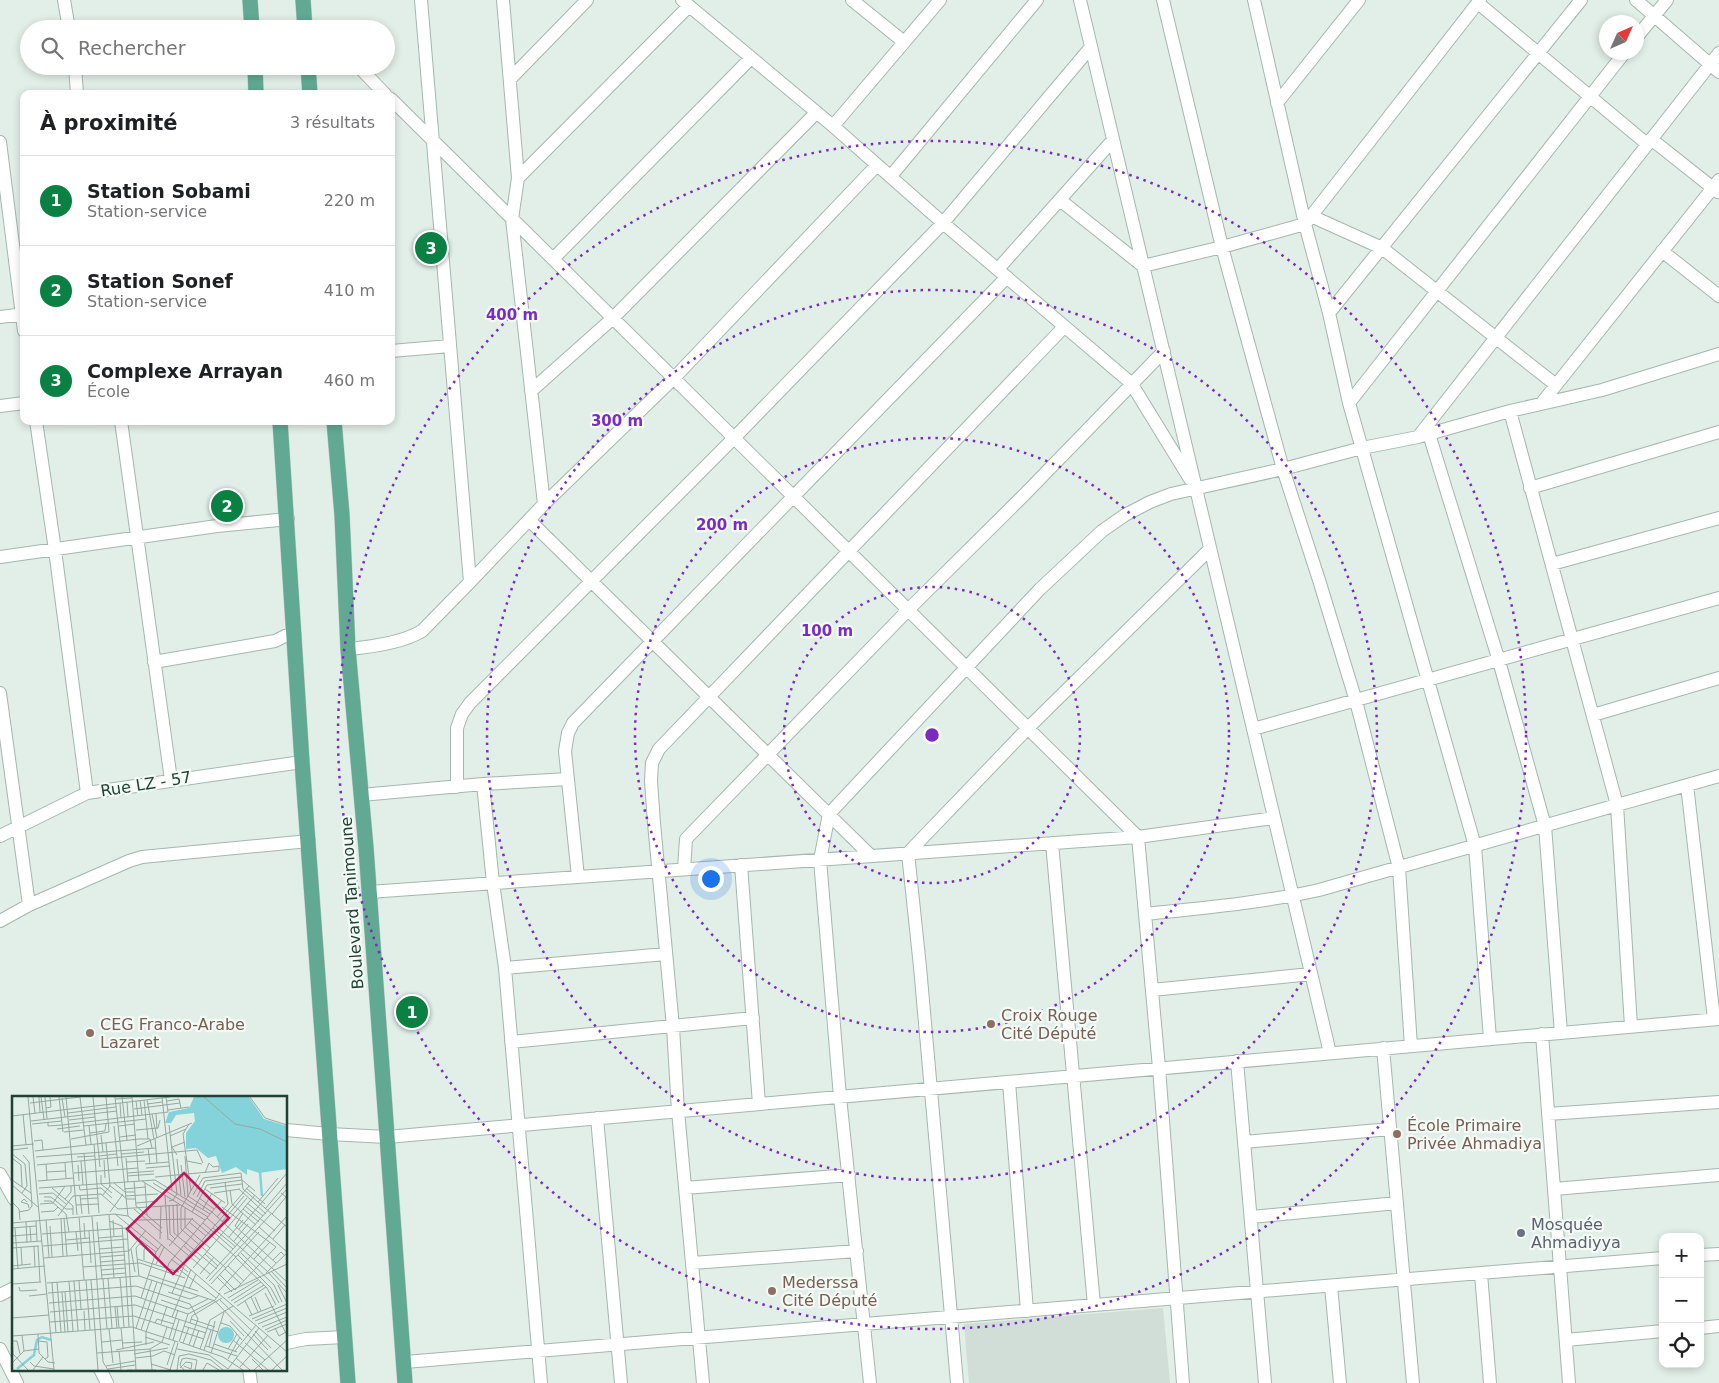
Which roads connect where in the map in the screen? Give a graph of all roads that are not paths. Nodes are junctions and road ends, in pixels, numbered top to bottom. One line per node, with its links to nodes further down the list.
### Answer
1 (64, 0): 20 (street)
2 (250, 0): 21 (main road)
3 (303, 0): 22 (main road)
4 (422, 0): 46 (street)
5 (503, 0): 35 (street)
6 (587, 0): 35 (street)
7 (852, 0): 24 (street)
8 (940, 0): 24 (street)
9 (1037, 0): 50 (street)
10 (1080, 0): 25 (street)
11 (1163, 0): 57 (street)
12 (1254, 0): 41 (street)
13 (1359, 0): 41 (street)
14 (1580, 0): 26 (street)
15 (1636, 0): 19 (street)
16 (1666, 0): 19 (street)
17 (1479, 2): 26 (street); 55 (street)
18 (685, 3): 28 (street); 51 (street)
19 (1654, 16): 23 (street); 30 (street)
20 (67, 20)
21 (251, 20)
22 (304, 20)
23 (1644, 28)
24 (904, 42): 44 (street)
25 (1091, 47): 45 (street); 56 (street)
26 (1538, 53): 40 (street); 58 (street)
27 (1719, 53): 30 (street)
28 (751, 58): 43 (street); 60 (street)
29 (1619, 60): 40 (street)
30 (1715, 68): 48 (street)
31 (76, 75): 36 (street)
32 (255, 75): 37 (main road)
33 (309, 75): 38 (main road)
34 (367, 75): 39 (street)
35 (511, 78): 51 (street)
36 (78, 90)
37 (256, 90)
38 (310, 90)
39 (382, 90)
40 (1590, 97): 48 (street); 63 (street)
41 (1277, 103): 55 (street)
42 (395, 104): 46 (street)
43 (816, 113): 44 (street); 69 (street)
44 (833, 126): 49 (street)
45 (1113, 140): 53 (street); 61 (street)
46 (433, 141): 54 (street); 72 (street)
47 (0, 142): 64 (street)
48 (1649, 142): 52 (street); 71 (street)
49 (877, 165): 50 (street); 76 (street)
50 (891, 176): 56 (street)
51 (518, 178): 54 (street)
52 (1717, 187): 59 (street)
53 (1060, 200): 61 (street); 62 (street)
54 (512, 219): 60 (street); 79 (street)
55 (1308, 220): 57 (street); 58 (street); 66 (street)
56 (943, 223): 62 (street); 91 (street)
57 (1222, 247): 61 (street); 93 (street)
58 (1382, 248): 63 (street); 66 (street)
59 (1662, 251): 65 (street); 78 (street)
60 (553, 259): 69 (street)
61 (1143, 266): 74 (street)
62 (1003, 273): 70 (street); 96 (street)
63 (1437, 291): 71 (street); 80 (street)
64 (20, 292)
65 (1719, 296)
66 (1329, 313): 80 (street)
67 (20, 314): 68 (street)
68 (0, 317)
69 (613, 318): 76 (street); 79 (street)
70 (1064, 327): 77 (street); 104 (street)
71 (1496, 338): 78 (street); 90 (street)
72 (450, 346): 73 (street); 107 (street)
73 (395, 351)
74 (1164, 351): 77 (street); 95 (street)
75 (1719, 354): 82 (street)
76 (674, 378): 91 (street); 97 (street)
77 (1131, 383): 95 (street); 110 (street)
78 (1556, 385): 82 (street)
79 (531, 391): 97 (street)
80 (1349, 403): 92 (street)
81 (20, 404): 83 (street)
82 (1541, 404): 84 (street)
83 (0, 406)
84 (1510, 412): 90 (street); 94 (street)
85 (37, 425): 103 (street)
86 (122, 425): 101 (street)
87 (280, 425): 99 (main road)
88 (334, 425): 114 (main road, Boulevard Tanimoune)
89 (1719, 432): 94 (street)
90 (1424, 435): 92 (street); 115 (street)
91 (734, 438): 96 (street); 108 (street)
92 (1362, 448): 93 (street); 119 (street)
93 (1282, 469): 95 (street); 122 (street)
94 (1530, 488): 106 (street)
95 (1196, 489): 102 (street); 117 (street)
96 (794, 496): 104 (street); 113 (street)
97 (544, 504): 100 (street)
98 (1719, 518): 106 (street)
99 (288, 519): 101 (street); 111 (main road)
100 (529, 520): 107 (street); 108 (street)
101 (137, 538): 103 (street); 116 (street)
102 (1210, 549): 124 (street); 125 (street)
103 (55, 550): 105 (street); 135 (street)
104 (849, 551): 110 (street); 121 (street)
105 (0, 557)
106 (1552, 564): 112 (street)
107 (470, 582): 114 (street)
108 (592, 582): 113 (street); 134 (street)
109 (1719, 598): 112 (street)
110 (908, 610): 117 (street); 127 (street)
111 (295, 636): 116 (street); 128 (main road)
112 (1572, 640): 115 (street); 123 (street)
113 (652, 641): 121 (street); 130 (street)
114 (348, 649): 136 (main road, Boulevard Tanimoune)
115 (1498, 661): 119 (street); 140 (street)
116 (154, 662): 131 (street)
117 (967, 668): 124 (street); 138 (street)
118 (1719, 678): 123 (street)
119 (1427, 681): 122 (street); 146 (street)
120 (0, 693): 126 (street)
121 (710, 697): 127 (street); 153 (street)
122 (1356, 701): 125 (street); 151 (street)
123 (1593, 715): 137 (street)
124 (1028, 728): 143 (street); 147 (street)
125 (1253, 729): 139 (street)
126 (3, 746): 141 (street)
127 (767, 754): 138 (street); 152 (street)
128 (302, 762): 131 (street, Rue LZ - 57); 144 (main road)
129 (1719, 776): 133 (street)
130 (568, 779): 132 (street); 154 (street)
131 (171, 780): 135 (street, Rue LZ - 57)
132 (483, 784): 134 (street); 155 (street)
133 (1687, 785): 137 (street); 166 (street)
134 (457, 787): 136 (street)
135 (87, 793): 141 (street, Rue LZ - 57)
136 (361, 795): 156 (main road, Boulevard Tanimoune)
137 (1618, 805): 140 (street); 167 (street)
138 (829, 814): 148 (street); 149 (street)
139 (1274, 818): 143 (street); 157 (street)
140 (1545, 826): 146 (street); 169 (street)
141 (18, 828): 142 (street, Rue LZ - 57); 158 (street)
142 (0, 836)
143 (1138, 837): 145 (street); 159 (street)
144 (309, 841): 158 (street); 190 (main road)
145 (1052, 843): 147 (street); 178 (street)
146 (1475, 846): 151 (street); 171 (street)
147 (908, 853): 148 (street); 180 (street)
148 (871, 856): 149 (street)
149 (820, 860): 150 (street); 181 (street)
150 (741, 865): 152 (street); 165 (street)
151 (1399, 868): 157 (street); 173 (street)
152 (684, 869): 153 (street)
153 (659, 871): 154 (street); 161 (street)
154 (578, 877): 155 (street)
155 (493, 883): 156 (street); 162 (street)
156 (369, 892): 191 (main road, Boulevard Tanimoune)
157 (1293, 896): 159 (street); 163 (street)
158 (30, 905): 160 (street)
159 (1145, 914): 164 (street)
160 (0, 921)
161 (666, 954): 162 (street); 168 (street)
162 (505, 968): 172 (street)
163 (1311, 974): 164 (street); 175 (street)
164 (1152, 990): 177 (street)
165 (753, 1018): 168 (street); 183 (street)
166 (1716, 1019): 167 (street)
167 (1630, 1026): 169 (street)
168 (673, 1027): 172 (street); 184 (street)
169 (1561, 1033): 170 (street)
170 (1542, 1034): 171 (street); 185 (street)
171 (1490, 1039): 173 (street)
172 (511, 1042): 187 (street)
173 (1411, 1046): 174 (street)
174 (1383, 1048): 175 (street); 188 (street)
175 (1330, 1053): 176 (street)
176 (1237, 1061): 177 (street); 192 (street)
177 (1159, 1068): 178 (street); 213 (street)
178 (1074, 1076): 179 (street); 214 (street)
179 (1009, 1082): 180 (street); 215 (street)
180 (932, 1088): 181 (street); 216 (street)
181 (840, 1096): 183 (street); 194 (street)
182 (1719, 1102): 185 (street)
183 (759, 1104): 184 (street)
184 (678, 1111): 186 (street); 196 (street)
185 (1548, 1114): 197 (street)
186 (597, 1118): 187 (street); 225 (street)
187 (520, 1125): 191 (street); 227 (street)
188 (1390, 1129): 192 (street); 199 (street)
189 (288, 1130): 190 (street)
190 (329, 1134): 191 (street); 221 (main road)
191 (387, 1137): 228 (main road, Boulevard Tanimoune)
192 (1244, 1142): 200 (street)
193 (0, 1174): 198 (street)
194 (849, 1174): 196 (street); 201 (street)
195 (1719, 1175): 197 (street)
196 (685, 1188): 205 (street)
197 (1554, 1189): 206 (street)
198 (9, 1191)
199 (1397, 1203): 200 (street); 208 (street)
200 (1250, 1217): 211 (street)
201 (857, 1251): 205 (street); 217 (street)
202 (1719, 1254): 203 (street)
203 (1704, 1255)
204 (1659, 1258): 206 (street)
205 (692, 1263): 222 (street)
206 (1560, 1267): 207 (street); 223 (street)
207 (1480, 1274): 208 (street); 246 (street)
208 (1403, 1280): 209 (street); 245 (street)
209 (1331, 1286): 211 (street); 244 (street)
210 (12, 1289): 212 (street)
211 (1257, 1292): 213 (street); 243 (street)
212 (0, 1295)
213 (1177, 1298): 214 (street); 242 (street)
214 (1094, 1305): 215 (street)
215 (1027, 1311): 216 (street)
216 (952, 1317): 217 (street); 241 (street)
217 (865, 1324): 222 (street); 240 (street)
218 (1719, 1326): 219 (street)
219 (1704, 1328)
220 (1659, 1331): 223 (street)
221 (344, 1337): 224 (street); 235 (main road)
222 (699, 1338): 225 (street); 239 (street)
223 (1566, 1340): 247 (street)
224 (288, 1343)
225 (618, 1344): 227 (street); 238 (street)
226 (0, 1349): 231 (street)
227 (538, 1351): 228 (street); 237 (street)
228 (404, 1362): 236 (main road, Boulevard Tanimoune)
229 (100, 1370): 233 (street)
230 (249, 1370): 234 (street)
231 (5, 1373): 232 (street)
232 (16, 1383)
233 (107, 1383)
234 (251, 1383)
235 (348, 1383)
236 (405, 1383)
237 (541, 1383)
238 (621, 1383)
239 (703, 1383)
240 (870, 1383)
241 (957, 1383)
242 (1183, 1383)
243 (1265, 1383)
244 (1340, 1383)
245 (1412, 1383)
246 (1490, 1383)
247 (1569, 1383)

